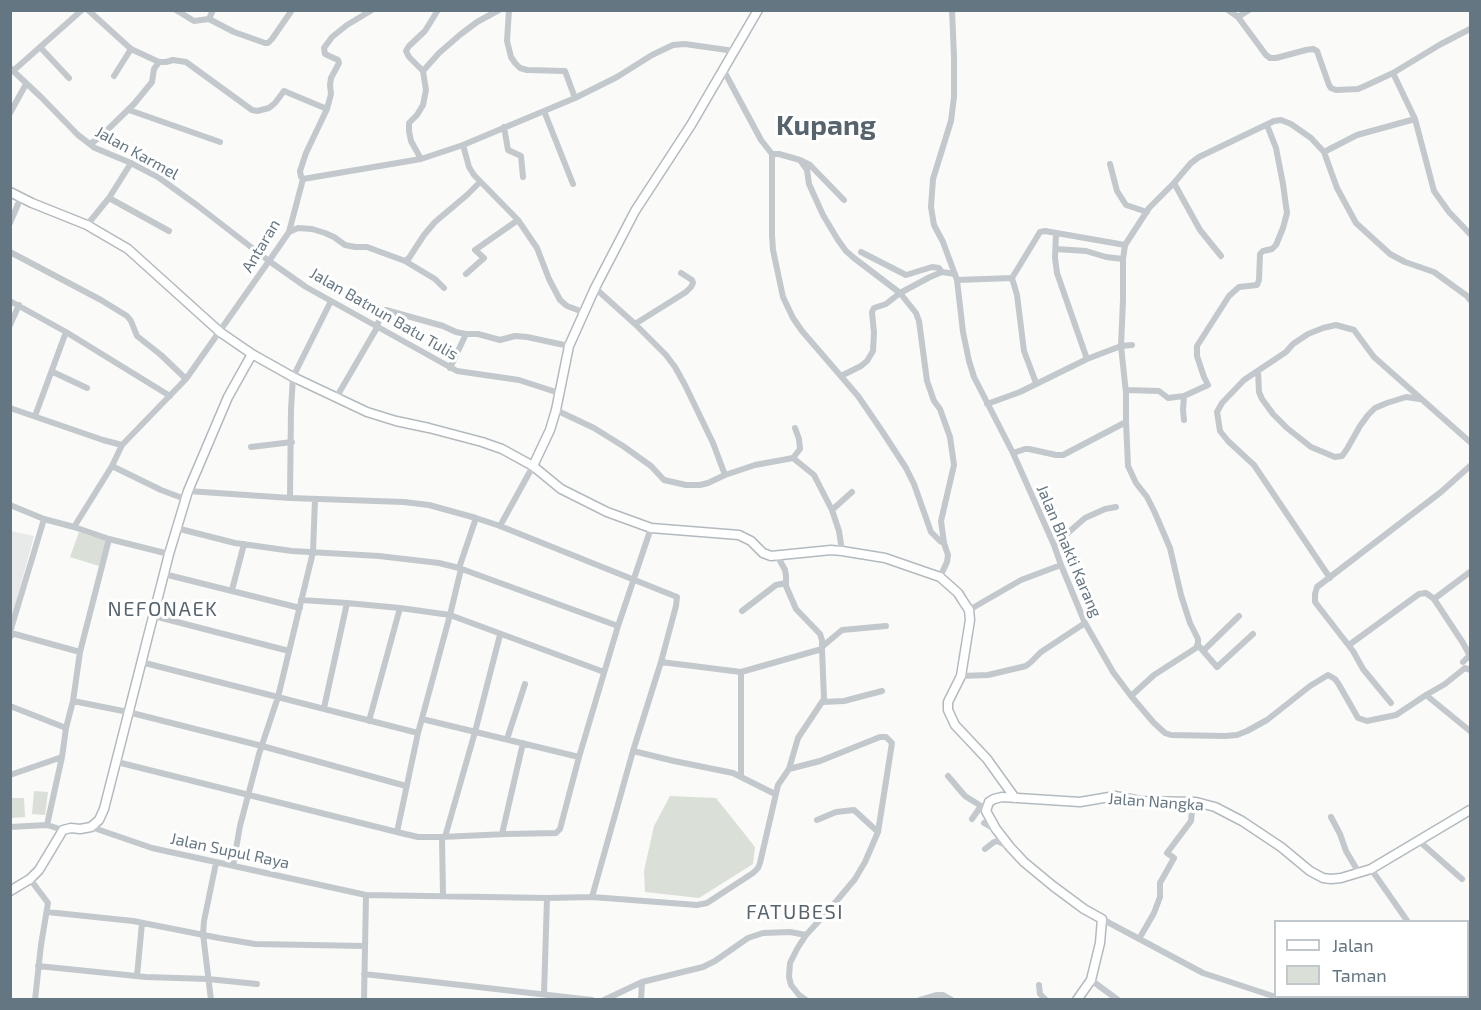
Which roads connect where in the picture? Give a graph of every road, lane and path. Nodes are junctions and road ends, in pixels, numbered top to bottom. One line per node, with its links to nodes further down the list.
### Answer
1 (82, 10): 17 (street)
2 (88, 10): 18 (street)
3 (176, 10): 15 (street)
4 (213, 10): 15 (street)
5 (292, 10): 15 (street)
6 (372, 10): 29 (street, Antaran)
7 (438, 10): 22 (street)
8 (499, 10): 22 (street)
9 (509, 10): 28 (street)
10 (758, 10): 19 (street)
11 (952, 10): 73 (street, Jalan Bhakti Karang)
12 (1228, 10): 14 (street)
13 (1249, 10): 14 (street)
14 (1238, 17): 24 (street)
15 (209, 19)
16 (1470, 29): 24 (street)
17 (40, 47): 21 (street); 26 (street)
18 (131, 49): 20 (street); 25 (street)
19 (734, 51): 23 (street); 28 (street)
20 (159, 62): 29 (street); 30 (street)
21 (12, 70): 27 (street, Jalan Karmel)
22 (423, 71): 41 (street)
23 (724, 71): 40 (street); 76 (street)
24 (1393, 73): 33 (street)
25 (114, 76)
26 (69, 78)
27 (26, 84): 32 (street); 37 (street, Jalan Karmel)
28 (575, 98): 31 (street)
29 (327, 109): 46 (street, Antaran)
30 (129, 110): 36 (street); 37 (street)
31 (544, 111): 35 (street); 49 (street)
32 (10, 113)
33 (1415, 119): 39 (street); 61 (street)
34 (1267, 125): 39 (street); 48 (street); 105 (street)
35 (504, 127): 38 (street); 45 (street)
36 (220, 142)
37 (90, 144): 43 (street, Jalan Karmel)
38 (463, 145): 41 (street); 47 (street)
39 (1324, 152): 78 (street)
40 (771, 154): 42 (street); 97 (street)
41 (421, 159): 46 (street)
42 (800, 160): 53 (street); 77 (street)
43 (130, 163): 52 (street); 68 (street, Jalan Karmel)
44 (1110, 164): 54 (street)
45 (523, 177)
46 (303, 180): 59 (street, Antaran)
47 (480, 182): 55 (street); 69 (street)
48 (1174, 183): 54 (street); 66 (street)
49 (573, 184)
50 (10, 192): 51 (street)
51 (21, 197): 56 (street); 57 (street)
52 (109, 198): 57 (street); 58 (street)
53 (844, 200)
54 (1147, 212): 62 (street)
55 (518, 220): 72 (street); 82 (street)
56 (10, 223)
57 (87, 225): 86 (street)
58 (169, 231)
59 (289, 232): 68 (street, Antaran); 69 (street)
60 (1056, 233): 62 (street); 63 (street); 74 (street)
61 (1470, 234)
62 (1125, 245): 67 (street)
63 (1056, 249): 67 (street); 93 (street)
64 (10, 252): 99 (street)
65 (861, 252): 70 (street)
66 (1221, 256)
67 (1123, 259): 91 (street)
68 (269, 261): 80 (street, Jalan Batnun Batu Tulis); 86 (street, Antaran)
69 (405, 261): 75 (street)
70 (942, 272): 73 (street); 77 (street)
71 (681, 273): 83 (street)
72 (466, 274)
73 (956, 277): 74 (street); 108 (street, Jalan Bhakti Karang)
74 (1012, 278): 100 (street)
75 (444, 288)
76 (595, 288): 82 (street); 83 (street)
77 (900, 293): 97 (street); 139 (street)
78 (1470, 300)
79 (10, 301): 81 (street)
80 (331, 301): 85 (street, Jalan Batnun Batu Tulis); 98 (street)
81 (19, 305): 84 (street); 87 (street)
82 (583, 312): 90 (street)
83 (635, 324): 124 (street)
84 (10, 325)
85 (377, 326): 88 (street); 94 (street, Jalan Batnun Batu Tulis); 106 (street)
86 (220, 332): 92 (street); 99 (street, Antaran)
87 (66, 333): 96 (street); 104 (street)
88 (466, 334): 90 (street); 94 (street)
89 (1131, 345): 91 (street)
90 (569, 346): 103 (street)
91 (1121, 346): 93 (street); 102 (street)
92 (252, 354): 98 (street); 126 (street)
93 (1087, 359): 100 (street)
94 (450, 368): 103 (street, Jalan Batnun Batu Tulis)
95 (1258, 371): 107 (street); 107 (street); 151 (street)
96 (53, 372): 101 (street); 111 (street)
97 (841, 376): 139 (street)
98 (293, 377): 106 (street); 115 (street)
99 (186, 380): 104 (street, Antaran)
100 (1036, 383): 108 (street)
101 (87, 388)
102 (1126, 390): 105 (street); 113 (street)
103 (559, 393): 110 (street)
104 (170, 396): 117 (street, Antaran)
105 (1184, 396): 112 (street)
106 (336, 398): 122 (street)
107 (1421, 399): 116 (street)
108 (987, 404): 119 (street, Jalan Bhakti Karang)
109 (10, 408): 111 (street)
110 (556, 410): 122 (street); 124 (street)
111 (35, 416): 117 (street)
112 (1184, 420)
113 (1126, 422): 119 (street); 171 (street)
114 (795, 428): 120 (street)
115 (292, 442): 118 (street); 127 (street)
116 (1470, 442)
117 (122, 446): 121 (street, Antaran)
118 (251, 447)
119 (1013, 453): 141 (street, Jalan Bhakti Karang)
120 (793, 458): 124 (street); 131 (street)
121 (112, 466): 126 (street); 135 (street, Antaran)
122 (533, 466): 134 (street); 137 (street)
123 (1470, 466): 151 (street)
124 (725, 475)
125 (852, 492): 131 (street)
126 (187, 495): 127 (street); 136 (street)
127 (290, 498): 128 (street)
128 (315, 499): 132 (street); 143 (street)
129 (10, 505): 133 (street)
130 (1116, 507): 141 (street)
131 (832, 510): 142 (street)
132 (476, 518): 134 (street); 147 (street)
133 (44, 519): 135 (street); 168 (street)
134 (500, 526): 152 (street)
135 (74, 527): 138 (street)
136 (176, 528): 140 (street); 144 (street)
137 (651, 528): 145 (street); 152 (street)
138 (109, 538): 144 (street); 176 (street)
139 (944, 543): 150 (street)
140 (244, 544): 143 (street); 154 (street)
141 (1054, 545): 146 (street, Jalan Bhakti Karang)
142 (842, 551): 145 (street); 150 (street)
143 (313, 552): 147 (street); 156 (street)
144 (169, 554): 149 (street)
145 (778, 557): 153 (street)
146 (1061, 566): 160 (street); 165 (street, Jalan Bhakti Karang)
147 (460, 569): 162 (street); 166 (street)
148 (1470, 572): 155 (street)
149 (164, 574): 154 (street); 163 (street)
150 (940, 577): 160 (street)
151 (1330, 578): 172 (street)
152 (634, 579): 166 (street); 178 (street)
153 (786, 583): 161 (street); 173 (street)
154 (232, 590): 158 (street)
155 (1434, 599): 172 (street); 179 (street)
156 (301, 600): 157 (street); 158 (street)
157 (347, 603): 159 (street); 193 (street)
158 (300, 608): 174 (street)
159 (400, 608): 162 (street); 196 (street)
160 (969, 610): 183 (street)
161 (742, 611)
162 (450, 615): 170 (street); 195 (street)
163 (154, 616): 174 (street); 177 (street)
164 (1239, 616): 175 (street)
165 (1085, 623): 183 (street); 187 (street, Jalan Bhakti Karang)
166 (618, 626): 181 (street)
167 (886, 626): 173 (street)
168 (11, 634): 176 (street)
169 (1253, 634): 175 (street)
170 (500, 635): 181 (street); 199 (street)
171 (1198, 645): 175 (street); 187 (street)
172 (1349, 645): 191 (street)
173 (822, 647): 182 (street); 190 (street)
174 (289, 651): 188 (street)
175 (1203, 651)
176 (80, 652): 189 (street)
177 (141, 662): 188 (street); 194 (street)
178 (661, 662): 182 (street); 204 (street)
179 (1463, 662)
180 (1470, 670): 186 (street, Jalan Bhakti Karang)
181 (604, 672): 206 (street)
182 (741, 672): 210 (street)
183 (961, 676): 215 (street)
184 (525, 684): 201 (street)
185 (882, 691): 190 (street)
186 (1426, 695): 187 (street, Jalan Bhakti Karang); 198 (street)
187 (1131, 696)
188 (278, 697): 193 (street); 203 (street)
189 (73, 701): 194 (street); 197 (street)
190 (823, 702): 208 (street, Jalan Supul Raya)
191 (1391, 703)
192 (10, 706): 197 (street)
193 (324, 708): 196 (street)
194 (128, 712): 203 (street); 207 (street)
195 (422, 719): 199 (street); 200 (street)
196 (369, 721): 200 (street)
197 (66, 728): 205 (street)
198 (1470, 730)
199 (475, 732): 201 (street); 231 (street)
200 (418, 733): 212 (street)
201 (507, 739): 202 (street)
202 (523, 743): 206 (street); 230 (street)
203 (262, 746): 212 (street); 214 (street)
204 (633, 751): 210 (street); 244 (street)
205 (62, 757): 209 (street); 223 (street)
206 (579, 757): 230 (street)
207 (117, 762): 214 (street); 225 (street)
208 (789, 769): 213 (street, Jalan Supul Raya); 229 (street)
209 (10, 775)
210 (741, 775): 213 (street)
211 (948, 776): 217 (street)
212 (406, 786): 228 (street)
213 (775, 794): 244 (street, Jalan Supul Raya)
214 (249, 796): 228 (street); 236 (street)
215 (1015, 798): 216 (street, Jalan Nangka); 217 (street, Jalan Nangka)
216 (1193, 801): 238 (street, Jalan Nangka); 252 (street)
217 (983, 807): 220 (street); 227 (street)
218 (1470, 810): 232 (street, Jalan Nangka)
219 (1331, 817): 238 (street)
220 (972, 819)
221 (818, 820): 229 (street)
222 (984, 823): 227 (street)
223 (47, 825): 224 (street); 226 (street)
224 (10, 827)
225 (91, 827): 226 (street); 235 (street, Jalan Supul Raya)
226 (63, 830): 239 (street)
227 (998, 831): 233 (street)
228 (397, 832): 231 (street)
229 (878, 832): 251 (street)
230 (502, 834): 231 (street)
231 (444, 837): 243 (street)
232 (1419, 841): 237 (street, Jalan Nangka); 240 (street)
233 (1010, 846): 234 (street); 247 (street)
234 (985, 849)
235 (216, 863): 236 (street, Jalan Supul Raya); 250 (street)
236 (233, 866): 242 (street, Jalan Supul Raya)
237 (1371, 869): 238 (street, Jalan Nangka); 248 (street)
238 (1359, 873)
239 (30, 879): 241 (street); 246 (street)
240 (1462, 879)
241 (11, 890)
242 (366, 895): 243 (street, Jalan Supul Raya); 253 (street)
243 (443, 896): 245 (street, Jalan Supul Raya)
244 (592, 897): 245 (street, Jalan Supul Raya)
245 (547, 898): 262 (street)
246 (47, 912): 249 (street); 254 (street)
247 (1102, 919): 252 (street); 258 (street)
248 (1407, 920)
249 (142, 923): 250 (street); 256 (street)
250 (203, 934): 253 (street); 257 (street)
251 (806, 935): 259 (street); 270 (street)
252 (1140, 939): 263 (street)
253 (365, 946): 255 (street)
254 (38, 966): 256 (street); 264 (street)
255 (364, 974): 262 (street); 266 (street)
256 (137, 976): 257 (street)
257 (208, 979): 260 (street); 265 (street)
258 (1091, 981): 274 (street); 275 (street)
259 (642, 982): 268 (street); 269 (street)
260 (257, 984)
261 (1039, 985): 273 (street)
262 (544, 994): 267 (street)
263 (1274, 996)
264 (35, 999)
265 (211, 999)
266 (364, 999)
267 (592, 999)
268 (604, 999)
269 (641, 999)
270 (806, 999)
271 (920, 999): 272 (street)
272 (952, 999)
273 (1046, 999)
274 (1077, 999)
275 (1118, 999)

